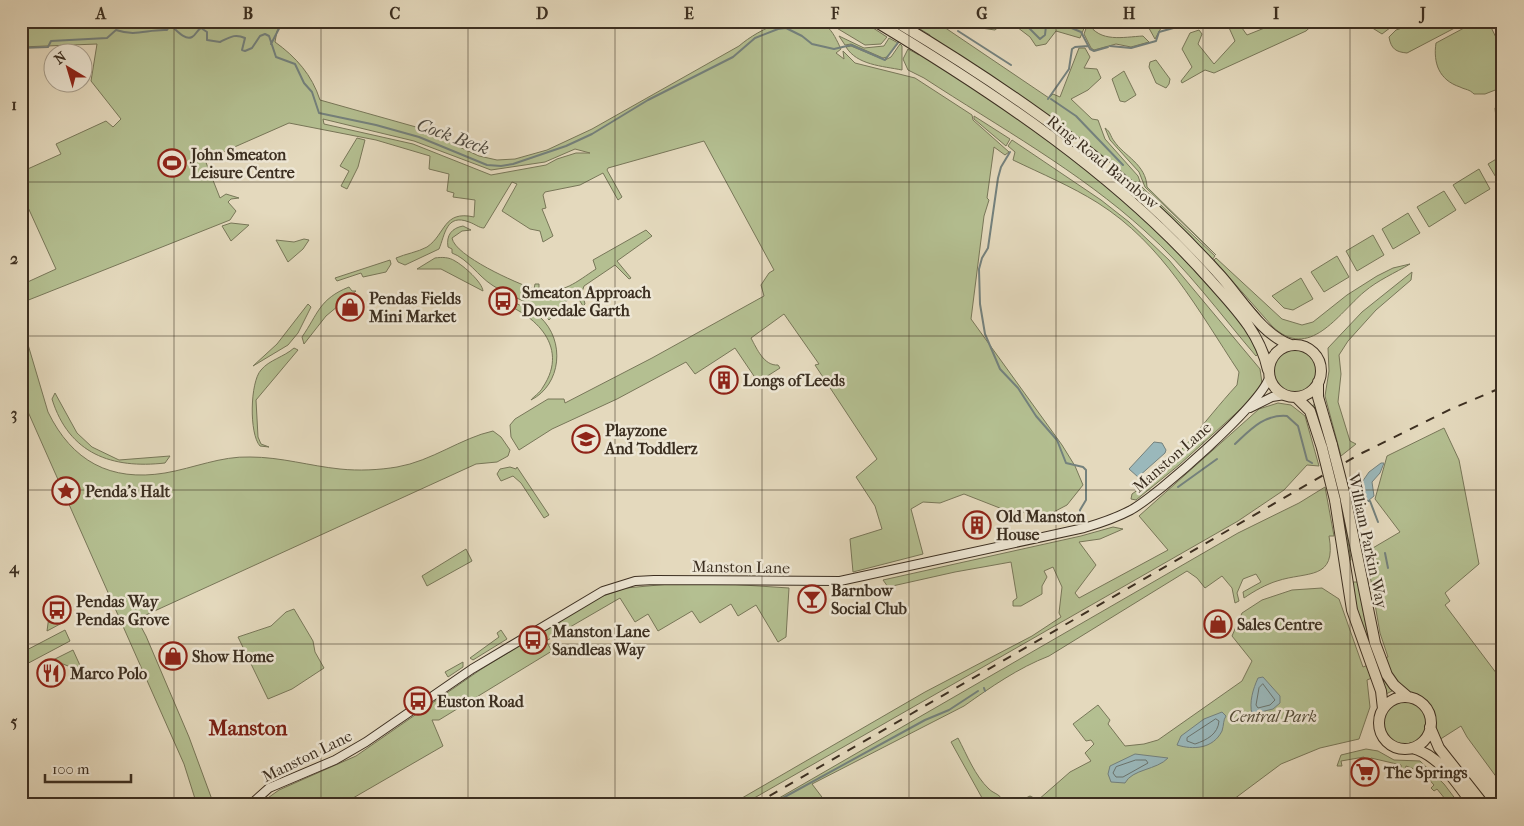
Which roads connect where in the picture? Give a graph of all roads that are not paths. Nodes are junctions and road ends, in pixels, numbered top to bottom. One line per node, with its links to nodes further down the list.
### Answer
1 (875, 21): 3 (highway, Ring Road Barnbow)
2 (895, 21): 3 (highway, Ring Road Barnbow)
3 (925, 45): 4 (highway, Ring Road Barnbow); 5 (highway, Ring Road Barnbow)
4 (1291, 345): 5 (highway); 6 (highway)
5 (1269, 374): 7 (highway); 9 (street, Manston Lane)
6 (1318, 382): 8 (highway); 10 (highway, William Parkin Way)
7 (1284, 396): 8 (highway); 9 (street, Manston Lane)
8 (1296, 398): 10 (highway, William Parkin Way)
9 (1248, 409): 16 (street, Manston Lane)
10 (1327, 446): 11 (highway, William Parkin Way, bridge)
11 (1340, 498): 12 (highway, William Parkin Way); 13 (highway, William Parkin Way)
12 (1408, 697): 13 (highway); 14 (highway)
13 (1383, 709): 15 (highway)
14 (1430, 727): 15 (highway); 18 (highway)
15 (1412, 748): 17 (highway)
16 (250, 805)
17 (1473, 805)
18 (1484, 805)

